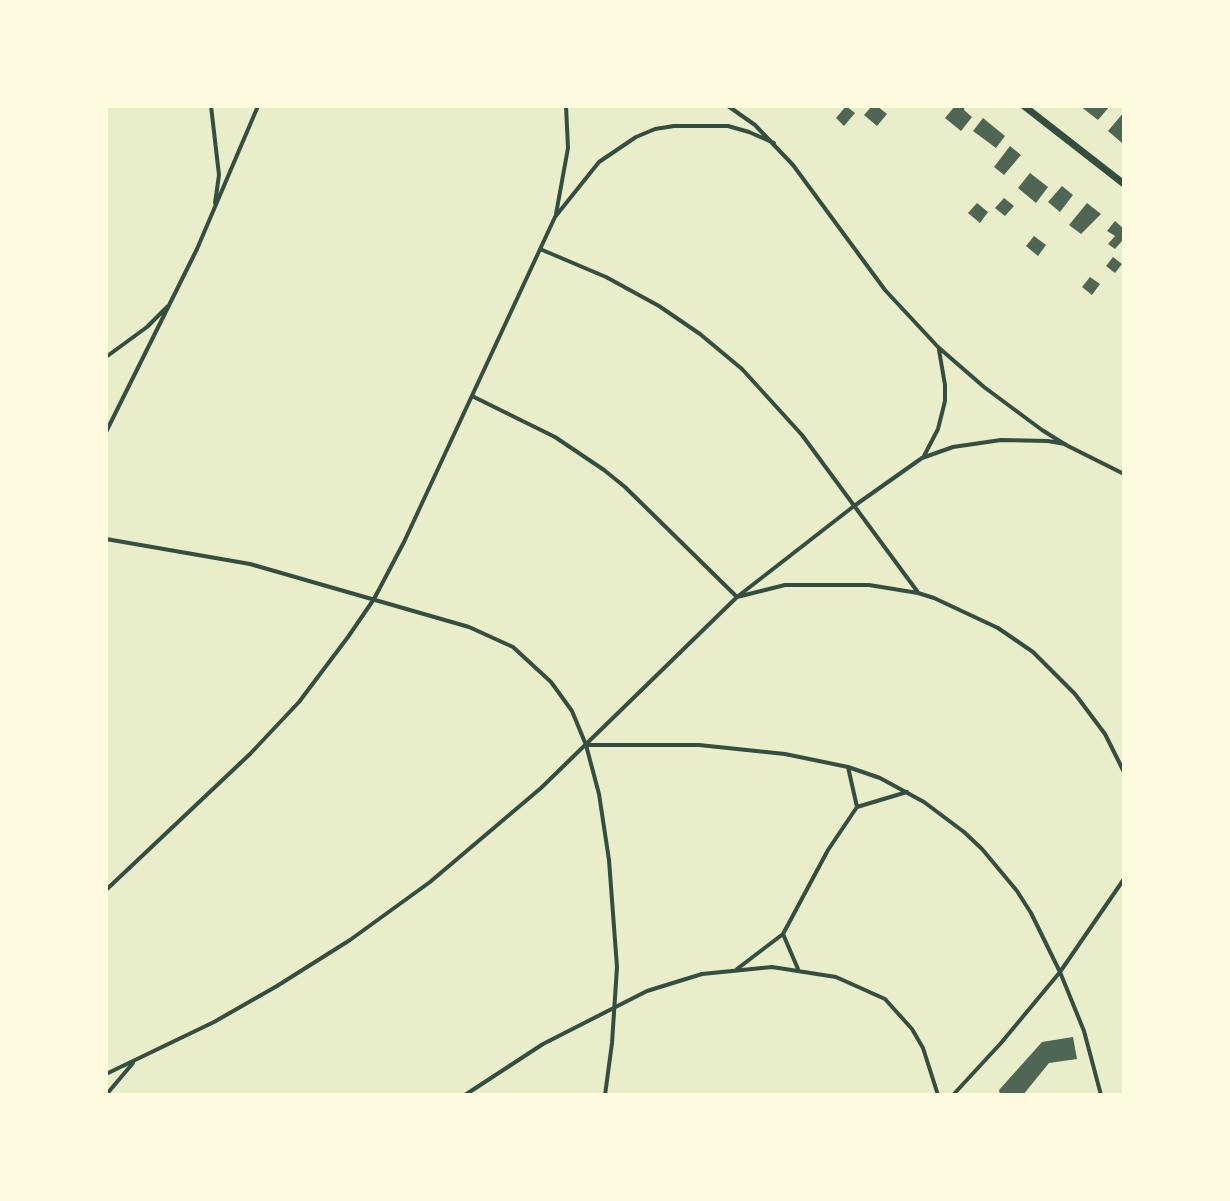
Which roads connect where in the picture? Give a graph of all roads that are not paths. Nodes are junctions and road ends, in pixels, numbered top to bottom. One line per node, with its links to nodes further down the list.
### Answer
1 (211, 106): 8 (lane)
2 (258, 106): 8 (lane)
3 (566, 106): 9 (lane)
4 (728, 106): 6 (lane)
5 (1024, 106): 7 (street)
6 (774, 143): 9 (lane); 12 (lane)
7 (1124, 184)
8 (215, 208): 11 (lane)
9 (555, 217): 10 (lane)
10 (540, 249): 14 (lane); 19 (lane)
11 (172, 301): 13 (lane); 15 (lane)
12 (938, 347): 16 (lane); 17 (lane)
13 (106, 357)
14 (472, 396): 22 (lane); 23 (lane)
15 (106, 432)
16 (1065, 444): 17 (lane); 18 (lane)
17 (922, 458): 19 (lane)
18 (1124, 474)
19 (854, 506): 21 (lane); 22 (lane)
20 (106, 539): 23 (lane)
21 (918, 593): 22 (lane); 26 (lane)
22 (737, 597): 24 (lane)
23 (374, 599): 24 (lane); 30 (lane)
24 (586, 745): 25 (lane); 35 (lane); 36 (lane)
25 (848, 767): 27 (lane); 28 (lane)
26 (1124, 772)
27 (907, 792): 28 (lane); 34 (lane)
28 (857, 807): 31 (lane)
29 (1124, 879): 34 (lane)
30 (106, 890)
31 (783, 934): 32 (lane); 33 (lane)
32 (737, 969): 33 (lane); 35 (lane)
33 (799, 970): 41 (lane)
34 (1060, 972): 42 (lane); 43 (lane)
35 (615, 1006): 39 (lane); 40 (lane)
36 (135, 1060): 37 (lane); 38 (lane)
37 (106, 1074)
38 (106, 1095)
39 (465, 1095)
40 (605, 1095)
41 (938, 1095)
42 (953, 1095)
43 (1101, 1095)

